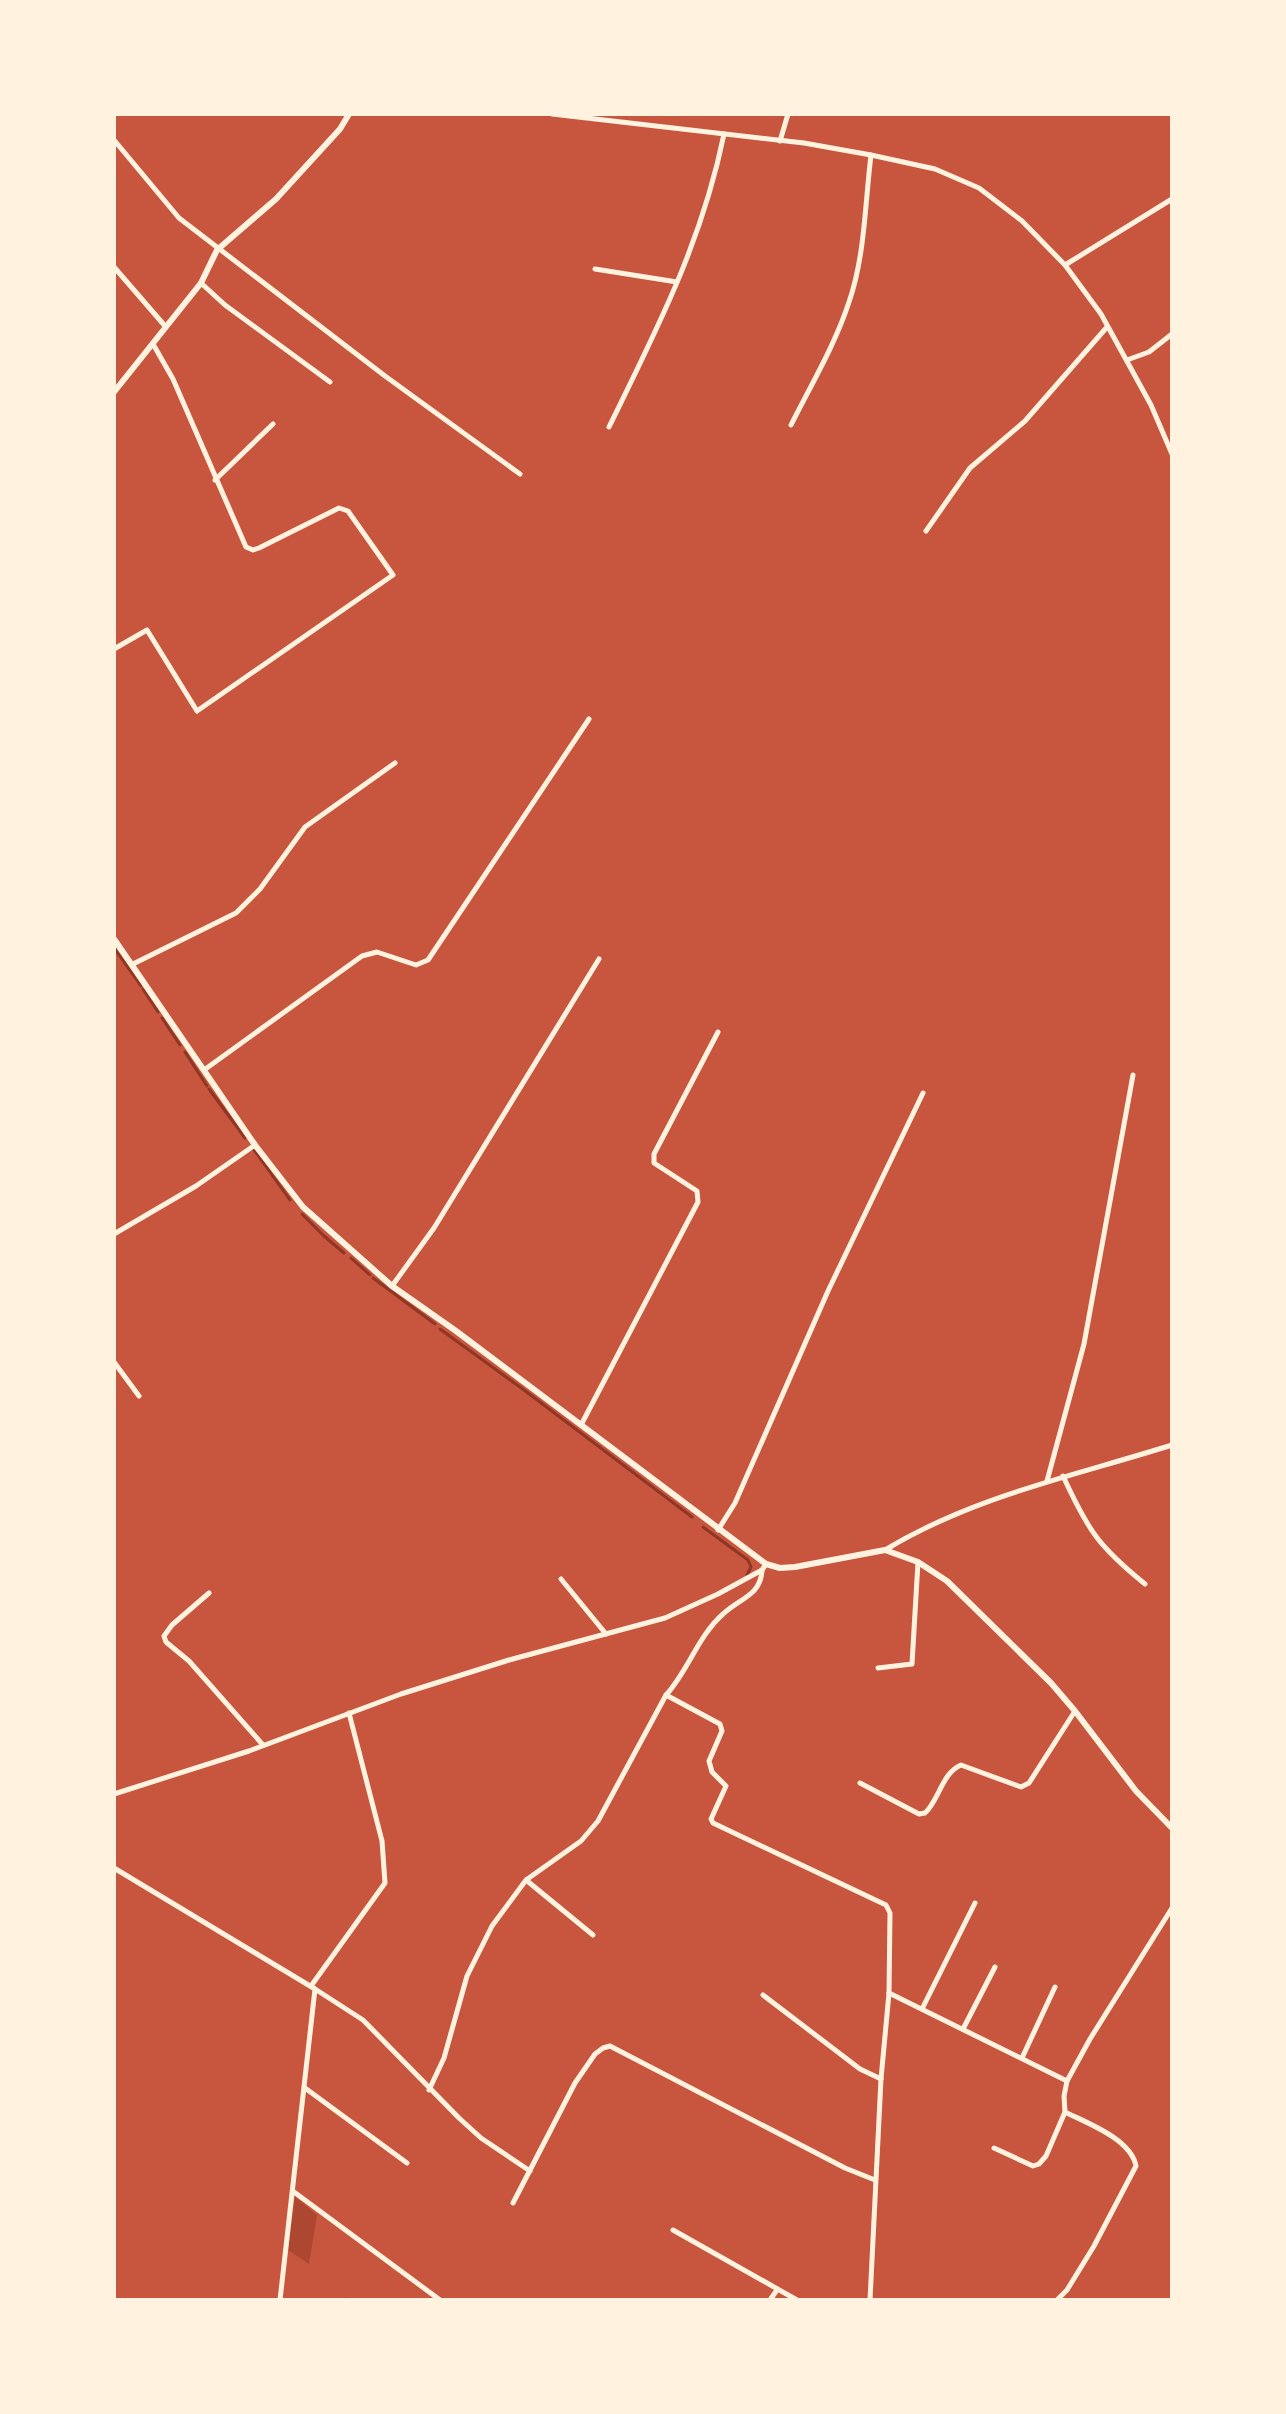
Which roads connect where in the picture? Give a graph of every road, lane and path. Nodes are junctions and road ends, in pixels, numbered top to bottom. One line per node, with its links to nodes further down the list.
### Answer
1 (349, 114): 9 (street)
2 (552, 114): 4 (street)
3 (788, 114): 6 (street)
4 (724, 134): 6 (street); 13 (street)
5 (114, 140): 9 (street)
6 (780, 141): 7 (street)
7 (871, 155): 10 (street); 23 (street)
8 (1172, 199): 10 (street)
9 (217, 250): 14 (street); 26 (street)
10 (1065, 265): 16 (street)
11 (114, 267): 15 (street)
12 (595, 269): 13 (street)
13 (677, 282): 24 (street)
14 (201, 283): 15 (street); 20 (street)
15 (165, 326): 18 (street)
16 (1107, 327): 19 (street); 28 (street)
17 (1172, 334): 19 (street)
18 (152, 343): 21 (street); 27 (street)
19 (1127, 360): 25 (street)
20 (330, 382)
21 (114, 392)
22 (273, 424): 27 (street)
23 (791, 425)
24 (609, 427)
25 (1172, 454)
26 (520, 474)
27 (215, 480): 29 (street)
28 (926, 531)
29 (114, 649)
30 (589, 719): 36 (street)
31 (395, 763): 34 (street)
32 (114, 939): 34 (street)
33 (599, 959): 41 (street)
34 (133, 964): 36 (street)
35 (718, 1032): 44 (street)
36 (204, 1070): 39 (street)
37 (1133, 1075): 47 (street)
38 (923, 1093): 48 (street)
39 (255, 1145): 40 (street); 41 (street)
40 (114, 1234)
41 (392, 1286): 44 (street)
42 (114, 1362): 43 (street)
43 (139, 1396)
44 (581, 1425): 48 (street)
45 (1172, 1445): 46 (street)
46 (1063, 1476): 47 (street); 53 (street)
47 (1047, 1481): 49 (street)
48 (718, 1530): 51 (street)
49 (885, 1550): 50 (street); 51 (street)
50 (918, 1562): 56 (street); 58 (street)
51 (764, 1567): 55 (street); 57 (street)
52 (561, 1579): 55 (street)
53 (1145, 1584)
54 (209, 1593): 60 (street)
55 (606, 1634): 59 (street)
56 (878, 1668)
57 (666, 1695): 65 (street); 72 (street)
58 (1075, 1711): 61 (street); 63 (street)
59 (349, 1713): 60 (street); 71 (street)
60 (263, 1745): 62 (street)
61 (860, 1783)
62 (114, 1794)
63 (1172, 1828)
64 (114, 1868): 71 (street)
65 (526, 1880): 68 (street); 80 (street)
66 (975, 1903): 74 (street)
67 (1172, 1908): 78 (street)
68 (593, 1935)
69 (995, 1967): 75 (street)
70 (1055, 1987): 76 (street)
71 (313, 1988): 79 (street); 80 (street)
72 (889, 1993): 74 (street); 77 (street)
73 (763, 1995): 77 (street)
74 (922, 2009): 75 (street)
75 (963, 2029): 76 (street)
76 (1022, 2058): 78 (street)
77 (881, 2079): 85 (street)
78 (1067, 2081): 81 (street)
79 (304, 2088): 83 (street); 86 (street)
80 (429, 2090): 84 (street)
81 (1065, 2112): 82 (street); 95 (street)
82 (994, 2148)
83 (407, 2163)
84 (530, 2171): 85 (street); 87 (street)
85 (875, 2180): 94 (street)
86 (293, 2191): 90 (street); 91 (street)
87 (513, 2203)
88 (673, 2230): 89 (street)
89 (777, 2290): 92 (street); 93 (street)
90 (280, 2300)
91 (440, 2300)
92 (770, 2300)
93 (797, 2300)
94 (870, 2300)
95 (1057, 2300)

